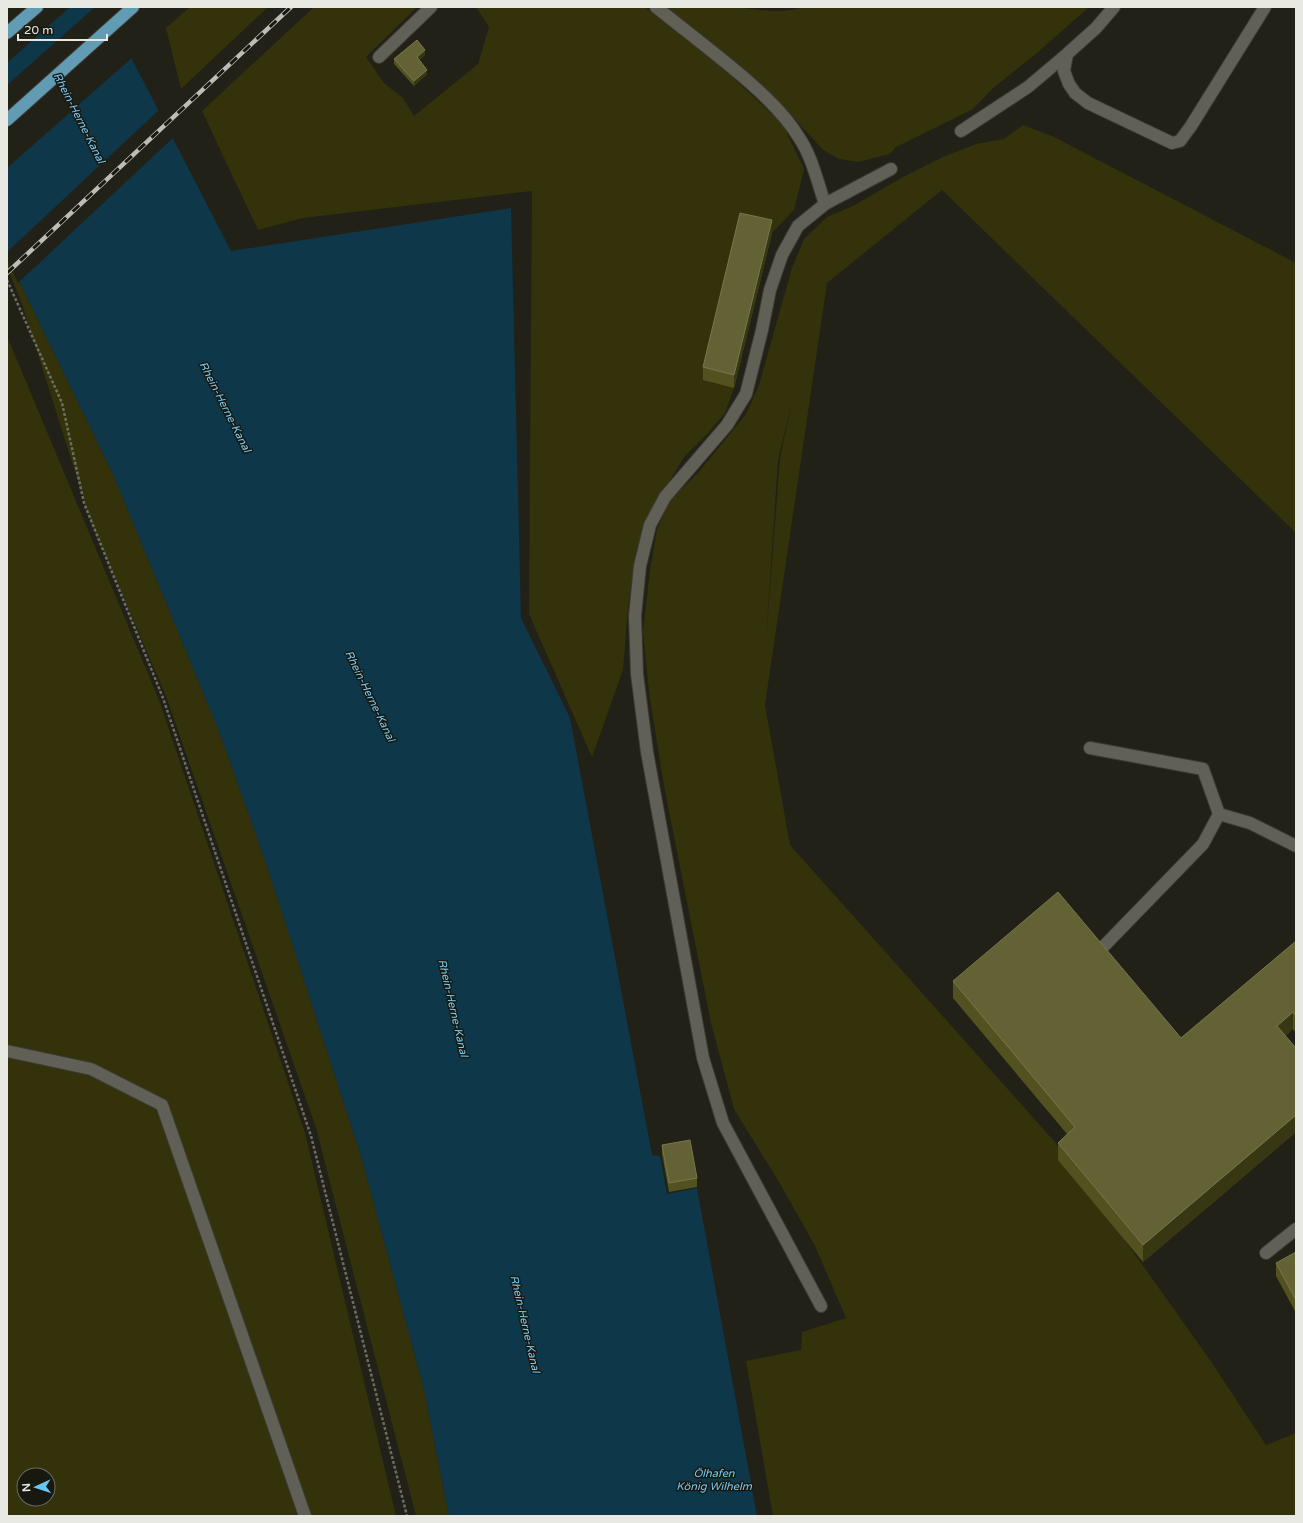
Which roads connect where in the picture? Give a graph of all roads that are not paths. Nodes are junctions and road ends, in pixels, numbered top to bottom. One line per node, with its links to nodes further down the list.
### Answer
1 (37, 7): 7 (main road)
2 (133, 7): 10 (main road)
3 (431, 7): 9 (lane)
4 (656, 7): 13 (lane)
5 (1114, 7): 8 (lane)
6 (1265, 7): 8 (lane)
7 (7, 33)
8 (1067, 54): 11 (lane)
9 (380, 57)
10 (7, 120)
11 (961, 131)
12 (891, 169): 13 (lane)
13 (825, 204): 21 (lane)
14 (1090, 748): 15 (lane)
15 (1219, 814): 16 (lane); 17 (lane)
16 (1296, 846)
17 (1105, 945)
18 (7, 1051): 22 (lane)
19 (1296, 1229): 20 (lane)
20 (1266, 1254)
21 (821, 1306)
22 (306, 1516)

